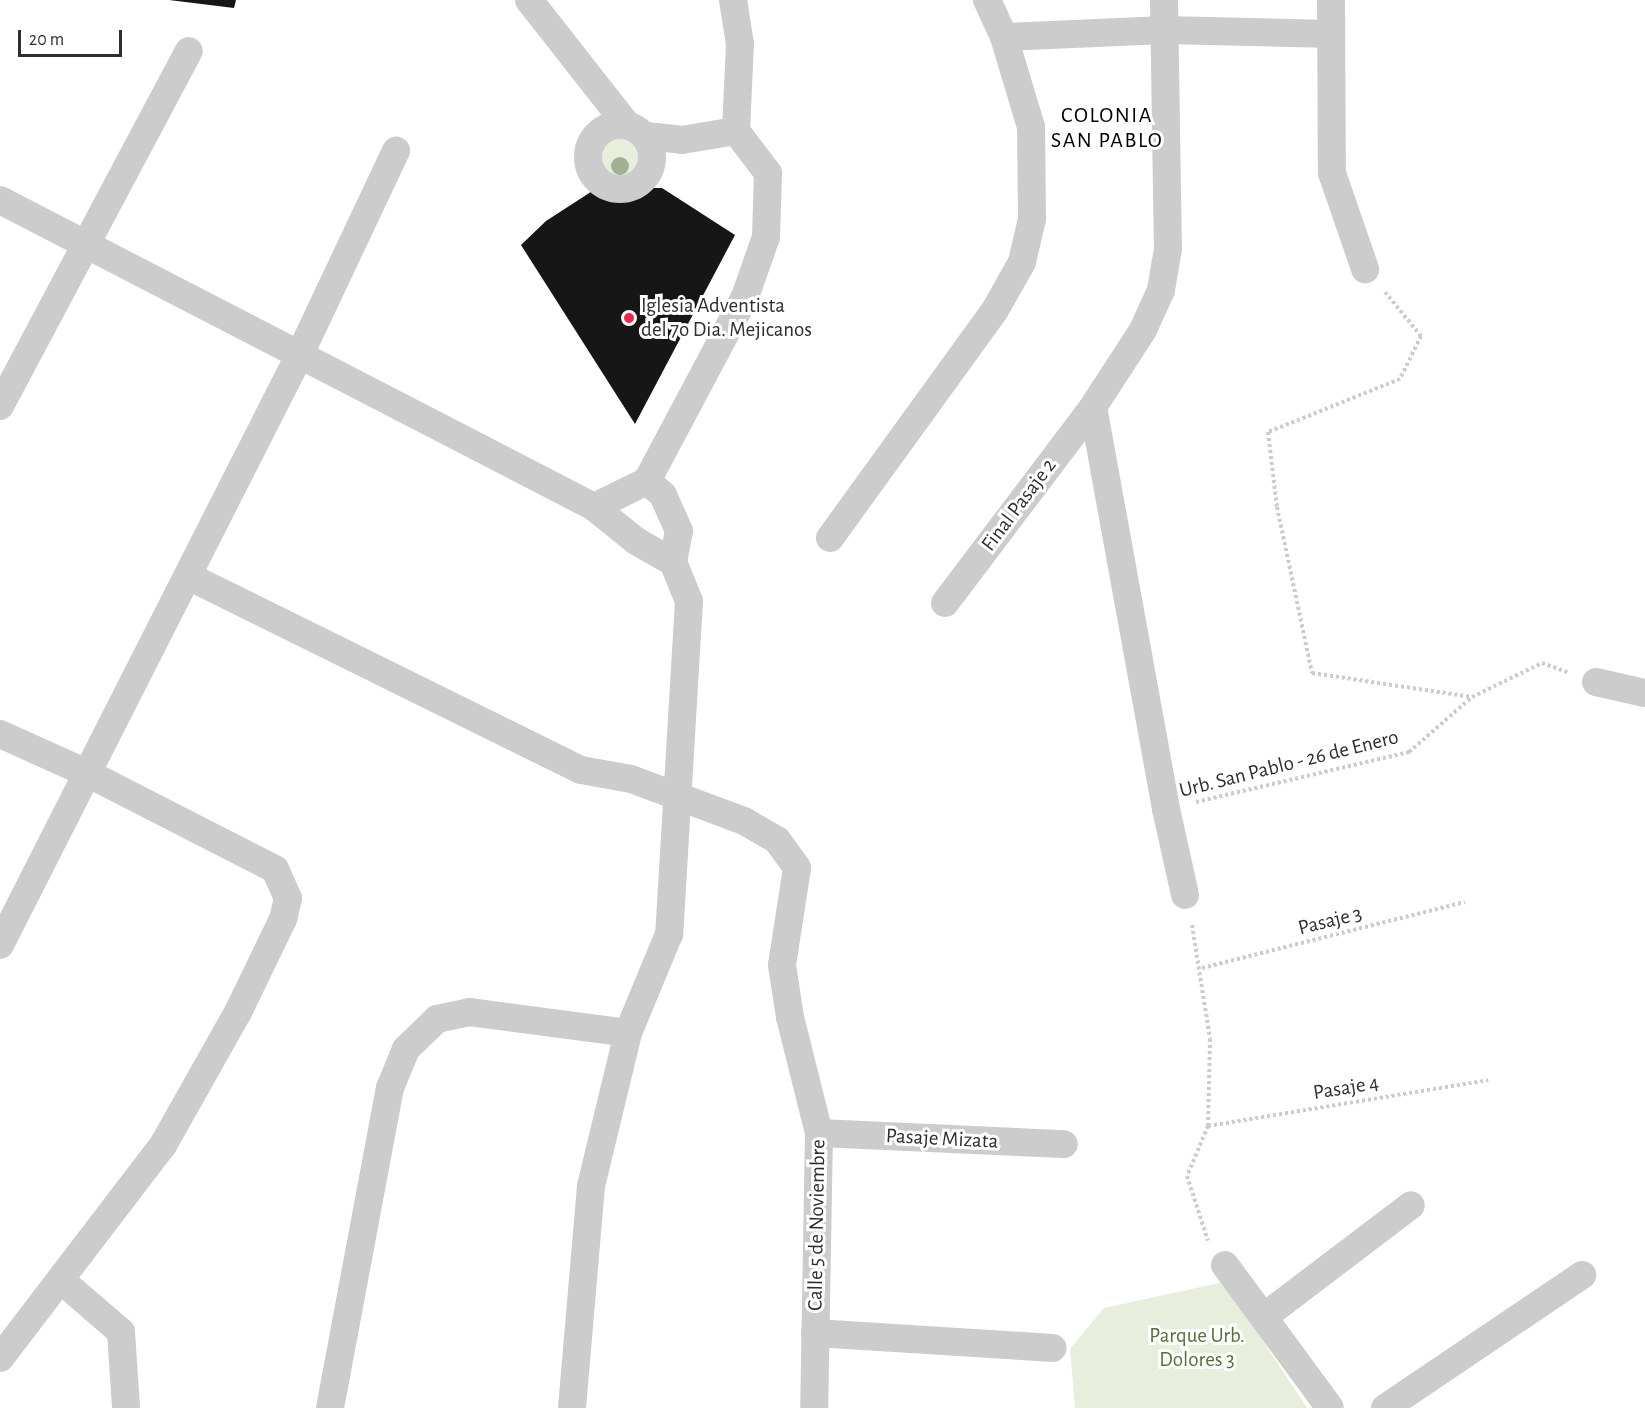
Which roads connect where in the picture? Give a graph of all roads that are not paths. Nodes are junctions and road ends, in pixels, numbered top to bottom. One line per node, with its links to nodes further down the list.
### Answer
1 (529, 0): 10 (street)
2 (733, 0): 10 (street)
3 (987, 0): 8 (street)
4 (1164, 0): 6 (street, Final Pasaje 2)
5 (1331, 0): 7 (street)
6 (1166, 30): 7 (street); 8 (street); 17 (street, Final Pasaje 2)
7 (1331, 34): 14 (street)
8 (1004, 37): 20 (street)
9 (189, 51): 13 (street)
10 (736, 131): 18 (street)
11 (396, 152): 15 (street)
12 (0, 200): 13 (street)
13 (86, 246): 15 (street); 16 (street)
14 (1365, 269)
15 (300, 354): 19 (street); 22 (street)
16 (0, 406)
17 (1094, 407): 23 (street, Final Pasaje 2); 29 (street)
18 (646, 481): 19 (street); 21 (street)
19 (594, 507): 21 (street)
20 (830, 538)
21 (673, 562): 28 (street)
22 (188, 576): 27 (street); 28 (street, Calle 5 de Noviembre)
23 (945, 603)
24 (1596, 682): 25 (street)
25 (1645, 693)
26 (0, 734): 27 (street)
27 (89, 774): 30 (street); 37 (street)
28 (676, 796): 31 (street); 32 (street, Calle 5 de Noviembre)
29 (1185, 895)
30 (0, 945)
31 (628, 1033): 43 (street); 44 (street)
32 (819, 1133): 33 (street, Pasaje Mizata); 39 (street, Calle 5 de Noviembre)
33 (1064, 1144)
34 (1411, 1204): 38 (street)
35 (1225, 1265): 38 (street)
36 (1582, 1275): 47 (street)
37 (62, 1281): 41 (street); 42 (street)
38 (1265, 1316): 46 (street)
39 (815, 1333): 40 (street); 45 (street, Calle 5 de Noviembre)
40 (1053, 1348)
41 (0, 1358)
42 (126, 1408)
43 (330, 1408)
44 (572, 1408)
45 (814, 1408)
46 (1330, 1408)
47 (1385, 1408)

